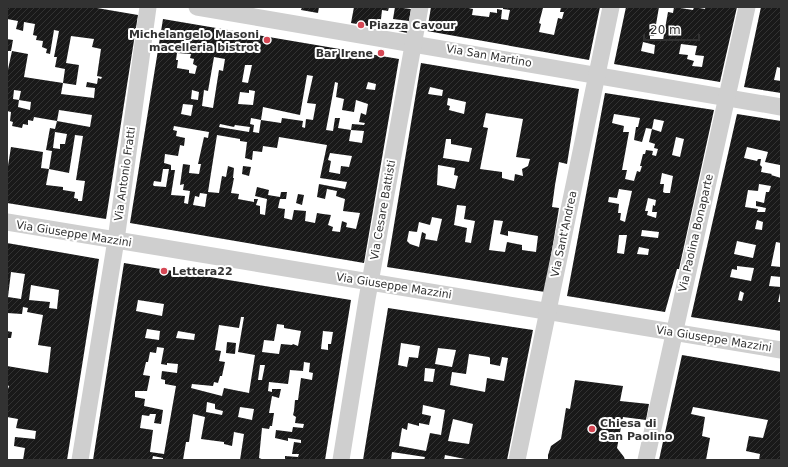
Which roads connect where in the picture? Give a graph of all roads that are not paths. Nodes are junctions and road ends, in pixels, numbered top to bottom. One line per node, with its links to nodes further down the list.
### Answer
1 (148, 7): 11 (street, Via Antonio Fratti)
2 (197, 7): 6 (street, Via San Martino)
3 (420, 7): 6 (street, Via Cesare Battisti)
4 (611, 7): 7 (street, Via Sant'Andrea)
5 (747, 7): 8 (street, Via Paolina Bonaparte)
6 (413, 43): 7 (street, Via San Martino); 12 (street, Via Cesare Battisti)
7 (597, 75): 8 (street, Via San Martino); 13 (street, Via Sant'Andrea)
8 (727, 97): 9 (street, Via San Martino); 14 (street, Via Paolina Bonaparte)
9 (781, 107)
10 (7, 222): 11 (street, Via Giuseppe Mazzini)
11 (116, 240): 12 (street, Via Giuseppe Mazzini); 16 (street, Via Antonio Fratti)
12 (370, 282): 13 (street, Via Giuseppe Mazzini); 17 (street, Via Cesare Battisti)
13 (548, 312): 14 (street, Via Giuseppe Mazzini); 18 (street, Via Sant'Andrea)
14 (674, 333): 15 (street, Via Giuseppe Mazzini); 19 (street, Via Paolina Bonaparte)
15 (781, 350)
16 (80, 460)
17 (341, 460)
18 (517, 460)
19 (646, 460)

